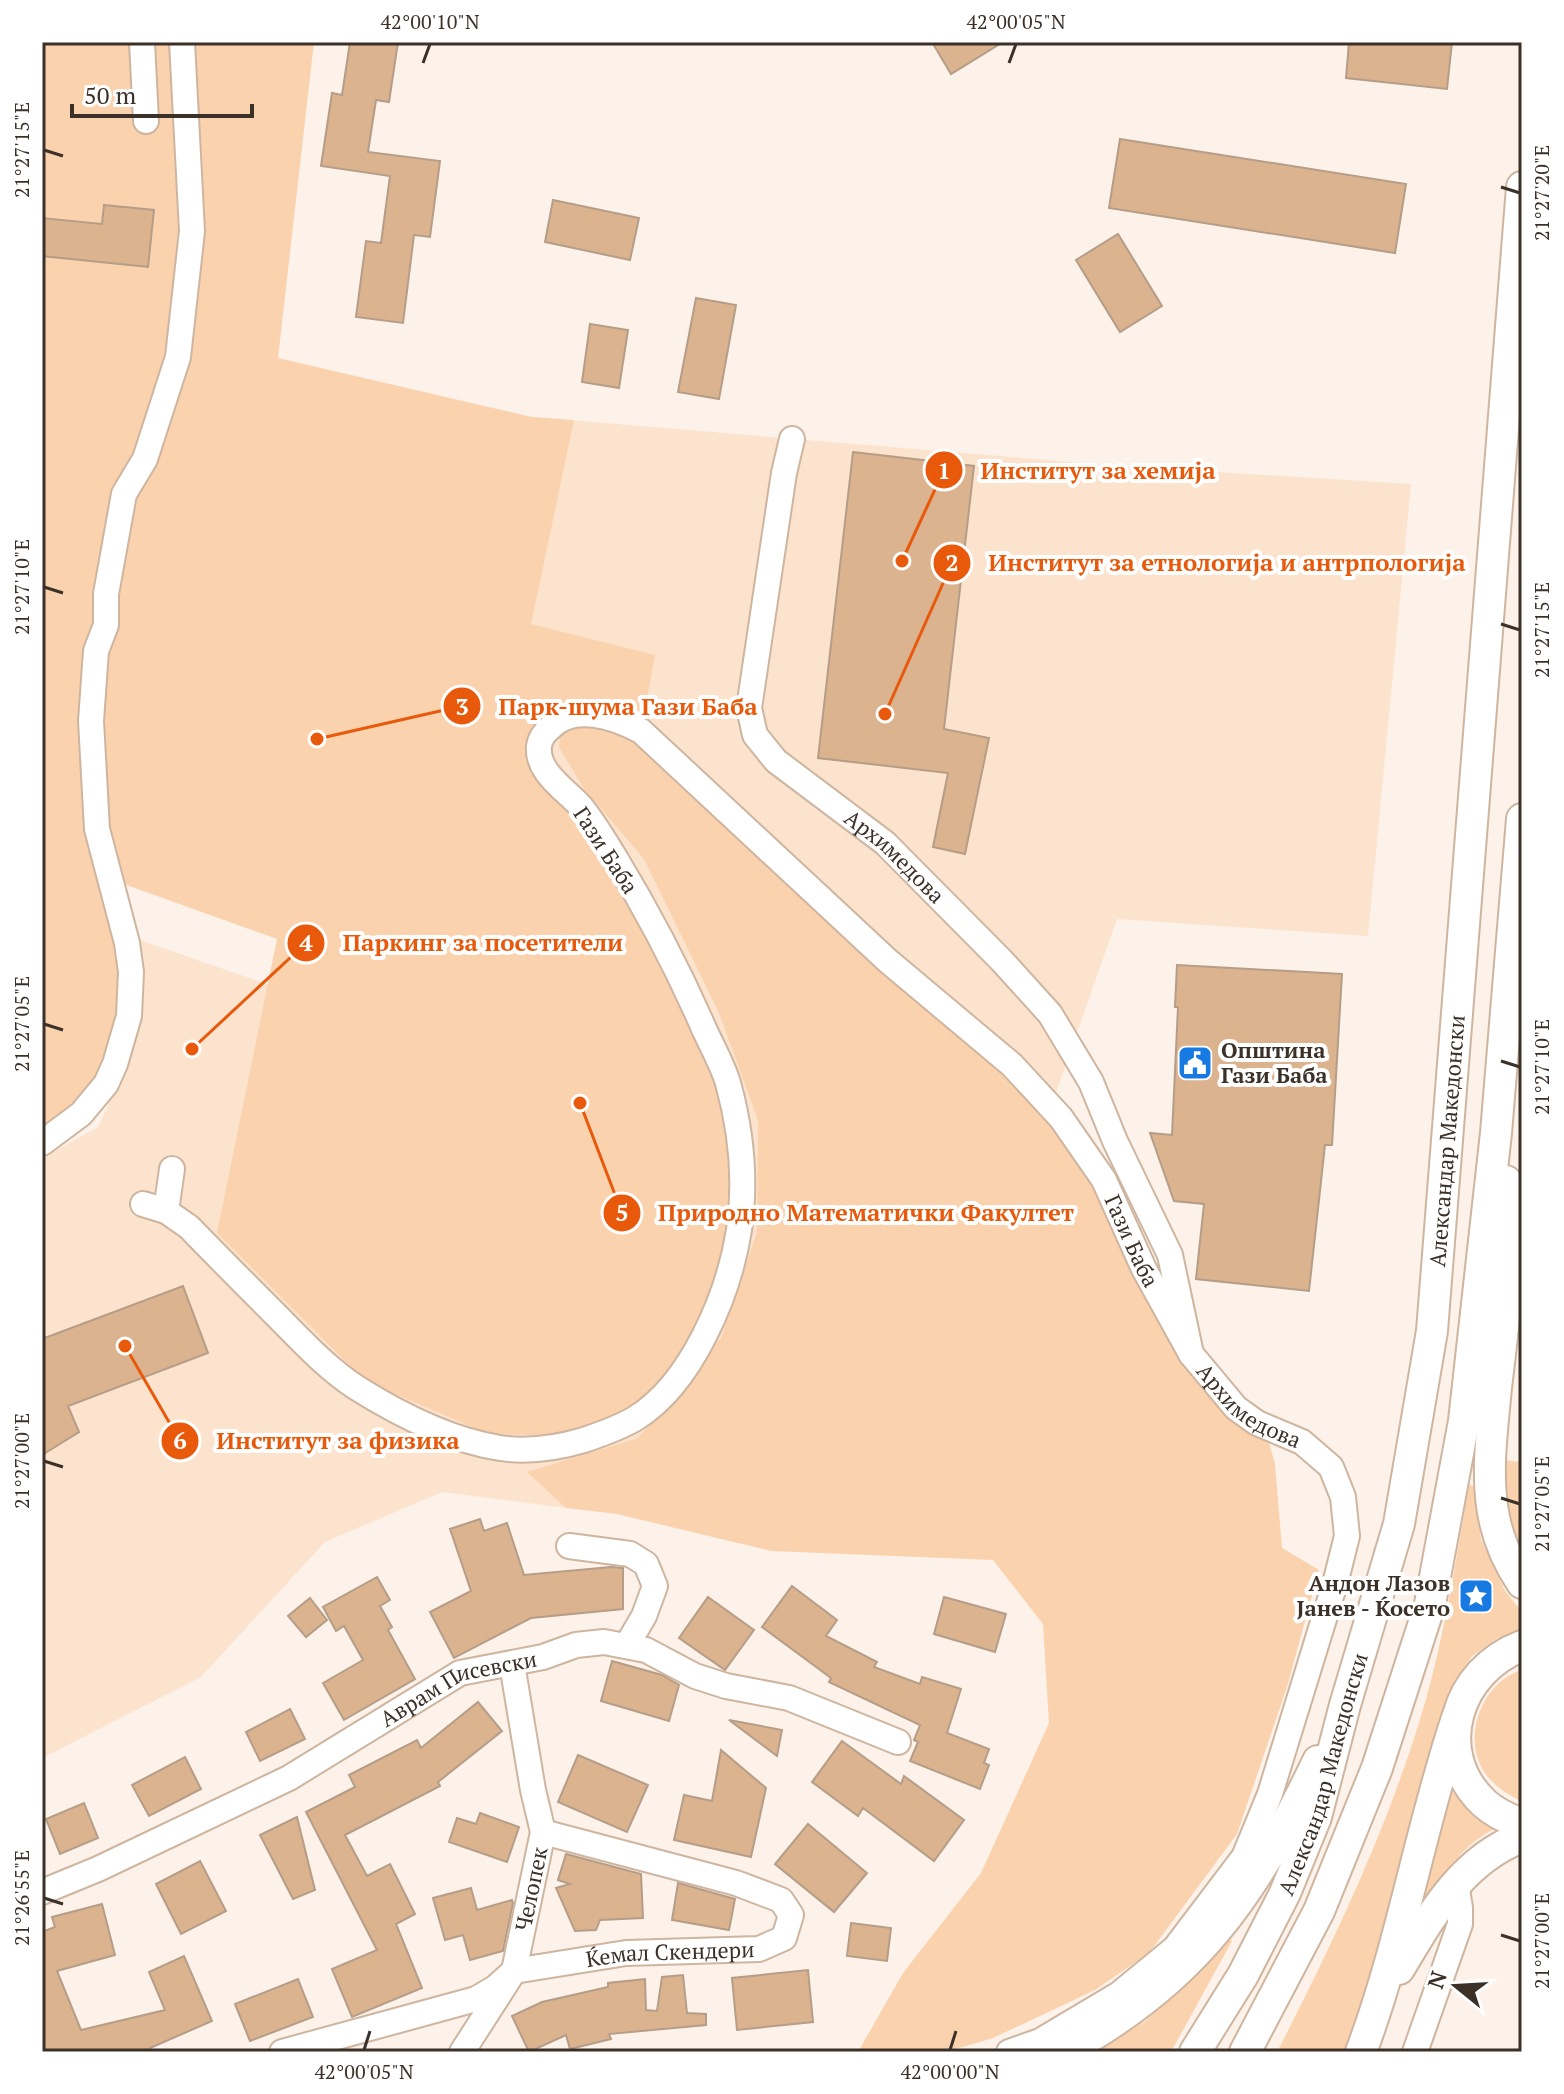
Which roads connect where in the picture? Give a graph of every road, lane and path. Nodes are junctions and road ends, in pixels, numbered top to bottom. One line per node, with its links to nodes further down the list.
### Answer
1 (142, 42): 3 (street)
2 (182, 42): 10 (street)
3 (146, 121)
4 (1522, 187): 18 (street, Александар Македонски)
5 (792, 439): 12 (street, Архимедова)
6 (1522, 819): 8 (street, Александар Македонски)
7 (1522, 979): 8 (street)
8 (1506, 1015): 9 (street, Александар Македонски)
9 (1496, 1133): 14 (street); 33 (street, Александар Македонски)
10 (42, 1143)
11 (172, 1169): 12 (street, Гази Баба)
12 (1191, 1354): 30 (street, Архимедова)
13 (569, 1546): 15 (street)
14 (1522, 1583)
15 (627, 1645): 17 (street, Аврам Писевски); 20 (street, Аврам Писевски)
16 (1522, 1646): 19 (street)
17 (512, 1664): 22 (street, Челопек); 25 (street, Аврам Писевски)
18 (1345, 1705): 31 (street); 32 (street, Александар Македонски)
19 (1457, 1718): 21 (street); 27 (street)
20 (898, 1742)
21 (1522, 1824)
22 (543, 1832): 26 (street, Челопек); 26 (street, Ќемал Скендери)
23 (1522, 1837): 24 (street)
24 (1456, 1883): 27 (street); 35 (street)
25 (42, 1892)
26 (514, 1971): 28 (street, Ќемал Скендери); 29 (street, Челопек)
27 (1382, 1998): 34 (street)
28 (282, 2052)
29 (462, 2052)
30 (1009, 2052)
31 (1063, 2052)
32 (1195, 2052)
33 (1245, 2052)
34 (1361, 2052)
35 (1415, 2052)

